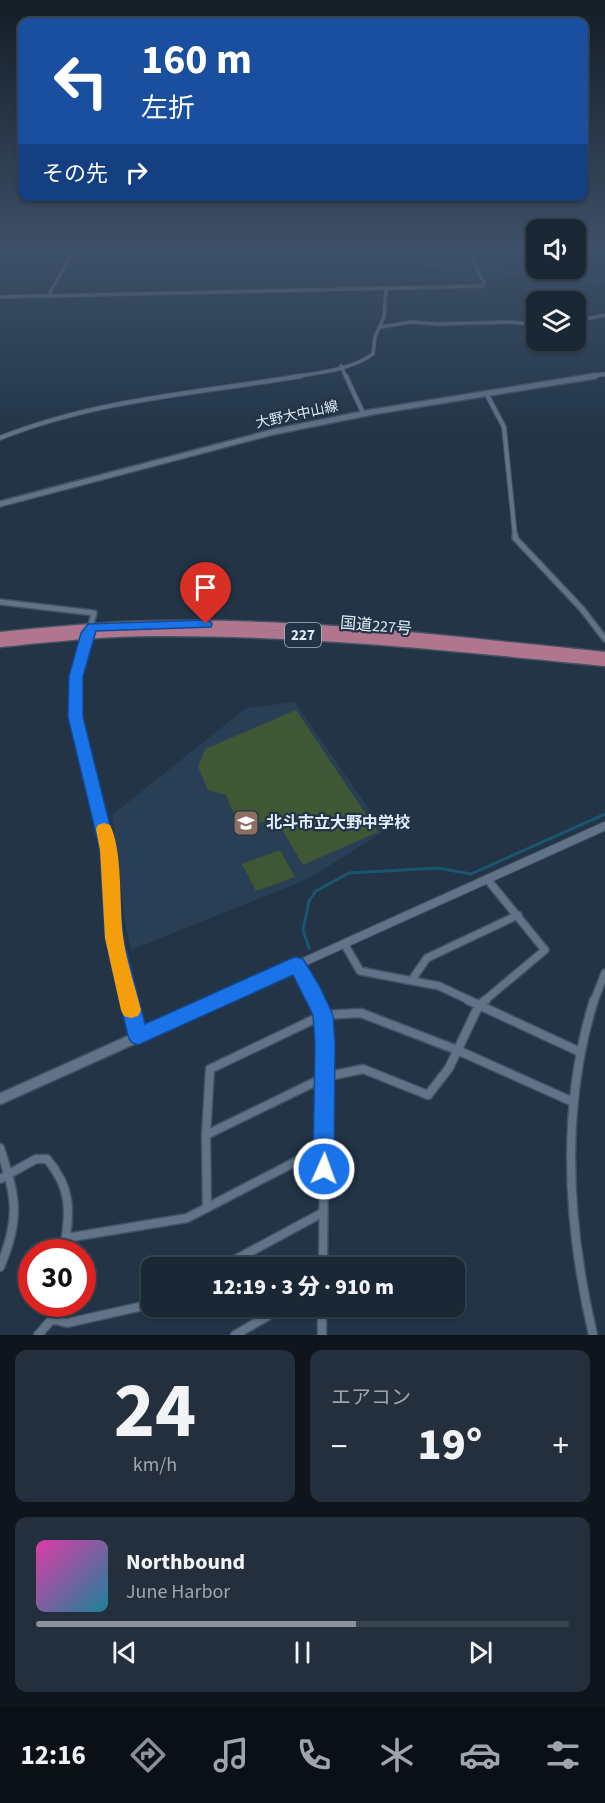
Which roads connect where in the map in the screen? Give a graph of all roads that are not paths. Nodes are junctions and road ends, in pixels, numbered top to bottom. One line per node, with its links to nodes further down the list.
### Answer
1 (384, 314): 5 (street)
2 (605, 315): 3 (street)
3 (586, 319)
4 (526, 324): 5 (street)
5 (381, 327): 6 (street)
6 (341, 366): 9 (street); 10 (street)
7 (605, 374): 8 (main road, 大野大中山線)
8 (486, 393): 9 (main road, 大野大中山線); 15 (street)
9 (363, 413): 11 (main road, 大野大中山線)
10 (0, 438)
11 (0, 504)
12 (0, 602): 13 (street)
13 (90, 630): 14 (highway, 国道227号 / 227); 16 (highway, 国道227号 / 227); 17 (highway, 国道227号 / 227); 18 (highway, 国道227号 / 227); 28 (street)
14 (0, 636)
15 (605, 639)
16 (0, 643)
17 (605, 656)
18 (605, 662)
19 (605, 826): 20 (street)
20 (487, 879): 21 (street); 22 (street)
21 (518, 915): 25 (street); 26 (street)
22 (345, 945): 23 (street); 25 (street)
23 (296, 965): 27 (street); 28 (street)
24 (605, 973): 30 (street)
25 (411, 981): 26 (street)
26 (479, 1005): 29 (street); 30 (street)
27 (323, 1015): 29 (street); 31 (street); 34 (street)
28 (138, 1036): 32 (street)
29 (457, 1050): 31 (street); 33 (street)
30 (578, 1050): 33 (street)
31 (325, 1077): 34 (street); 35 (street)
32 (0, 1099)
33 (571, 1101): 51 (street)
34 (206, 1135): 38 (street)
35 (324, 1147): 38 (street); 39 (street)
36 (0, 1148): 37 (street)
37 (4, 1177): 40 (street); 43 (street)
38 (207, 1208): 40 (street)
39 (322, 1213): 41 (street); 42 (street)
40 (66, 1238)
41 (240, 1257)
42 (323, 1257)
43 (0, 1267)
44 (141, 1306): 47 (street)
45 (266, 1317): 49 (street)
46 (322, 1317): 50 (street)
47 (52, 1319): 48 (street)
48 (38, 1335)
49 (235, 1335)
50 (322, 1335)
51 (593, 1335)

